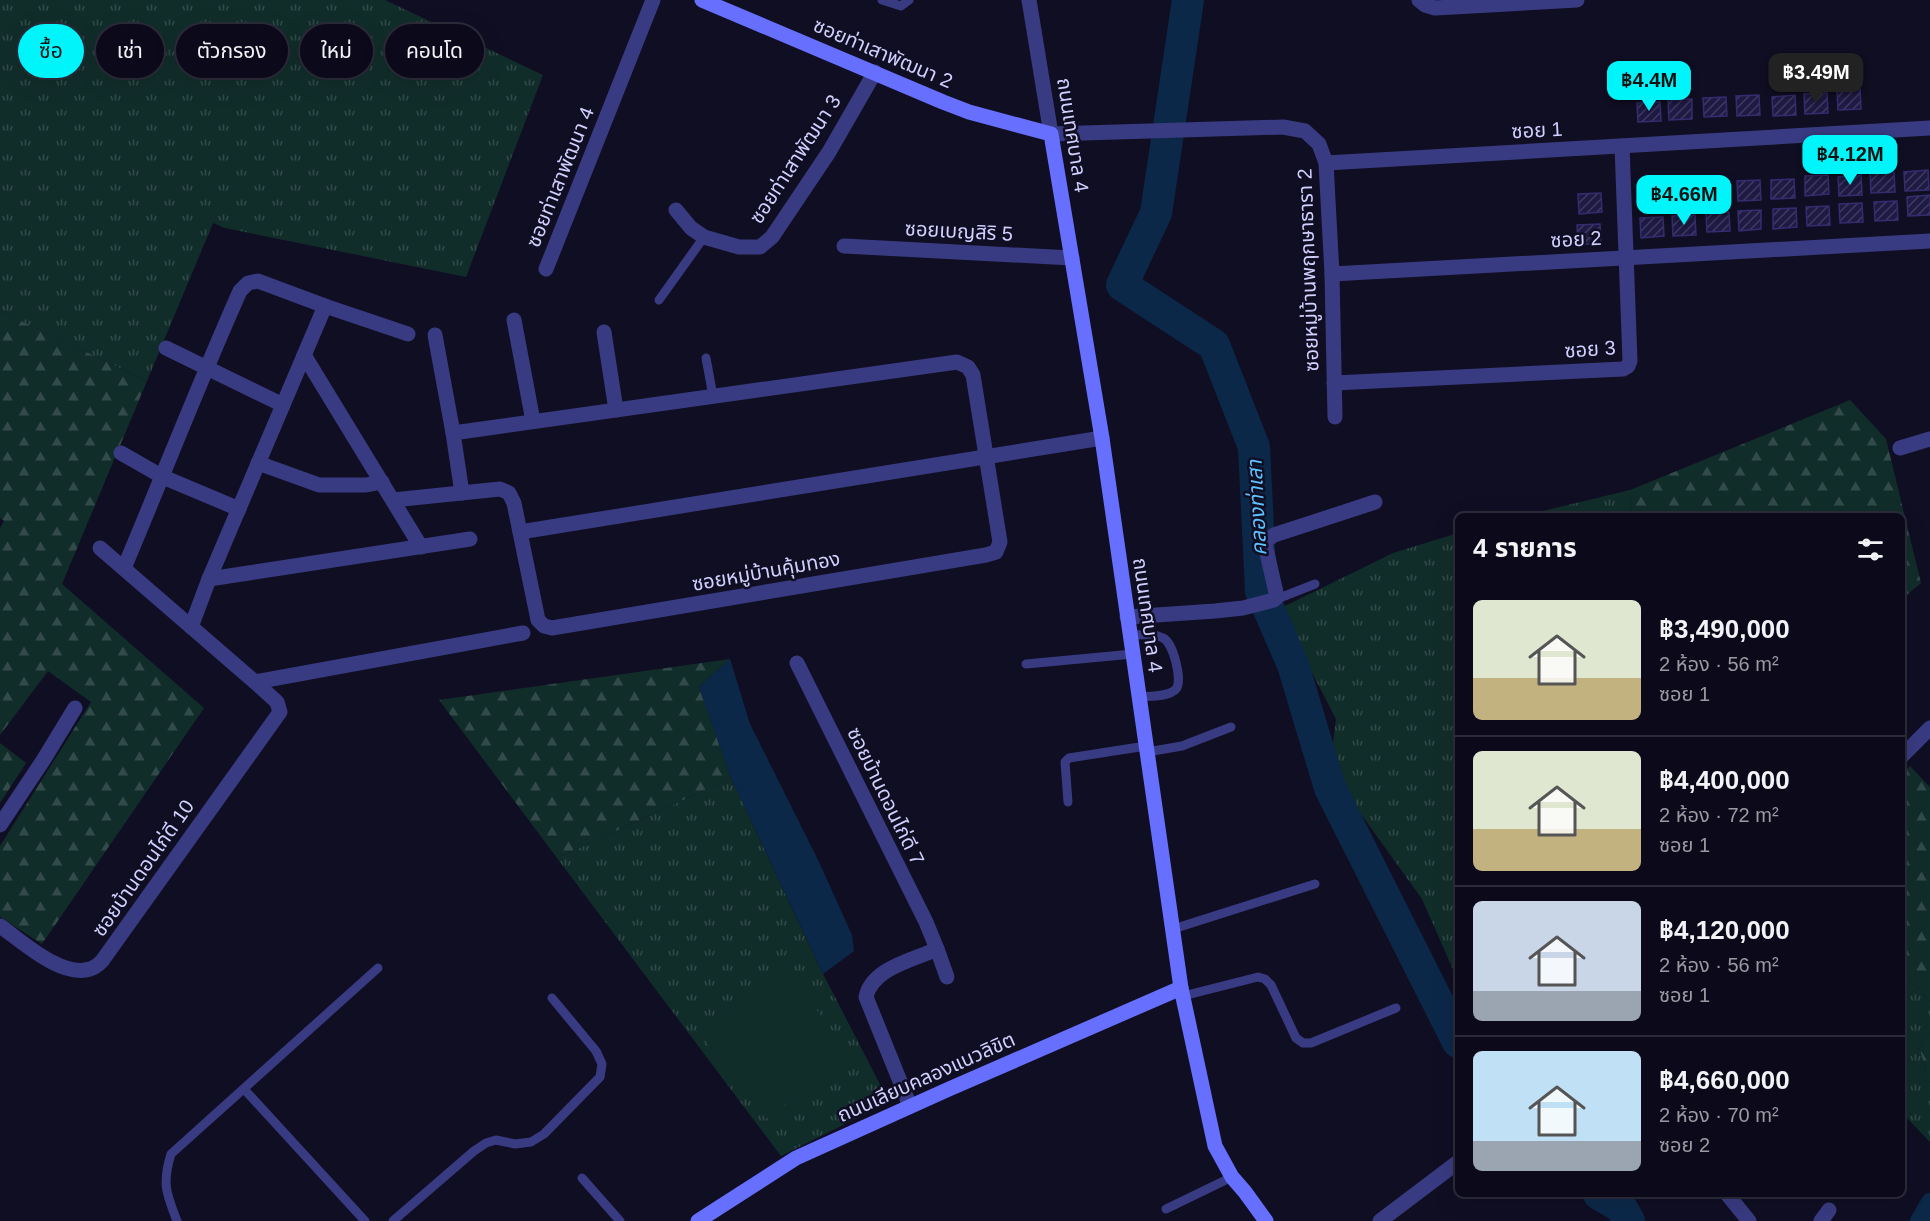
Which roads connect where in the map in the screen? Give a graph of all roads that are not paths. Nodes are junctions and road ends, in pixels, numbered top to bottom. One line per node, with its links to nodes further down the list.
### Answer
1 (653, 0): 19 (street, ซอยท่าเสาพัฒนา 4)
2 (702, 0): 8 (street, ซอยท่าเสาพัฒนา 2)
3 (882, 0): 4 (lane)
4 (909, 0)
5 (1029, 0): 10 (street, ถนนเทศบาล 4)
6 (1419, 0): 7 (street)
7 (1577, 0)
8 (876, 72): 10 (street, ซอยท่าเสาพัฒนา 2); 14 (street, ซอยท่าเสาพัฒนา 3)
9 (1930, 128): 11 (street, ซอย 1)
10 (1051, 134): 12 (street, ซอยหมู่บ้านพฤกษาธารา 2); 18 (street, ถนนเทศบาล 4)
11 (1622, 146): 12 (street, ซอย 1); 17 (street, ซอย 3)
12 (1326, 163): 20 (street, ซอยหมู่บ้านพฤกษาธารา 2)
13 (676, 210): 14 (street, ซอยท่าเสาพัฒนา 3)
14 (704, 237): 21 (lane)
15 (1930, 241): 17 (street, ซอย 2)
16 (844, 246): 18 (street, ซอยเบญสิริ 5)
17 (1627, 257): 20 (street, ซอย 2); 31 (street, ซอย 3)
18 (1072, 258): 38 (street, ถนนเทศบาล 4)
19 (546, 269)
20 (1332, 274): 31 (street, ซอยหมู่บ้านพฤกษาธารา 2)
21 (659, 300)
22 (325, 306): 25 (street); 28 (street); 30 (street)
23 (514, 320): 36 (street)
24 (604, 332): 34 (street)
25 (408, 334)
26 (435, 335): 37 (street)
27 (166, 348): 30 (street)
28 (304, 355): 33 (street); 45 (street)
29 (706, 358): 32 (lane)
30 (206, 368): 33 (street); 44 (street)
31 (1334, 383): 35 (street, ซอยหมู่บ้านพฤกษาธารา 2)
32 (713, 396): 34 (street, ซอยหมู่บ้านคุ้มทอง); 42 (street, ซอยหมู่บ้านคุ้มทอง)
33 (283, 405): 43 (street)
34 (616, 410): 36 (street, ซอยหมู่บ้านคุ้มทอง)
35 (1335, 417)
36 (533, 421): 37 (street, ซอยหมู่บ้านคุ้มทอง)
37 (453, 433): 46 (street)
38 (1101, 438): 42 (street); 58 (street, ถนนเทศบาล 4)
39 (1930, 439): 40 (street)
40 (1900, 448)
41 (121, 453): 44 (street)
42 (986, 458): 50 (street); 50 (street, ซอยหมู่บ้านคุ้มทอง)
43 (258, 463): 45 (street); 49 (street)
44 (163, 477): 49 (street); 54 (street)
45 (382, 482): 47 (street)
46 (462, 493): 47 (street, ซอยหมู่บ้านคุ้มทอง); 50 (street, ซอยหมู่บ้านคุ้มทอง)
47 (393, 500): 52 (street)
48 (1375, 502): 57 (street)
49 (239, 509): 55 (street)
50 (520, 532)
51 (470, 539): 52 (street)
52 (421, 547): 55 (street)
53 (100, 548): 54 (street)
54 (124, 568): 59 (street)
55 (210, 579): 59 (street)
56 (1315, 584): 57 (lane)
57 (1274, 600): 58 (street)
58 (1128, 617): 61 (street, ถนนเทศบาล 4)
59 (191, 627): 65 (street)
60 (523, 633): 65 (street)
61 (1130, 635): 62 (street, ถนนเทศบาล 4); 66 (lane)
62 (1133, 654): 64 (lane); 66 (street, ถนนเทศบาล 4)
63 (796, 663): 77 (street, ซอยบ้านดอนไก่ดี 7)
64 (1026, 664)
65 (255, 682): 75 (street, ซอยบ้านดอนไก่ดี 10)
66 (1139, 698): 70 (street, ถนนเทศบาล 4)
67 (75, 708): 73 (street)
68 (1231, 727): 70 (lane)
69 (1930, 730): 71 (street)
70 (1147, 749): 72 (lane); 76 (street, ถนนเทศบาล 4)
71 (1905, 753)
72 (1068, 802)
73 (0, 825)
74 (1315, 884): 76 (lane)
75 (0, 926)
76 (1173, 929): 80 (street, ถนนเทศบาล 4)
77 (937, 949): 79 (street, ซอยบ้านดอนไก่ดี 7); 84 (street)
78 (378, 968): 83 (lane)
79 (947, 977)
80 (1182, 992): 82 (lane); 84 (street, ถนนเลียบคลองแนวลิขิต); 86 (street, ถนนเทศบาล 4)
81 (552, 998): 93 (lane)
82 (1396, 1008)
83 (244, 1089): 91 (lane); 92 (lane)
84 (910, 1106): 90 (street, ถนนเลียบคลองแนวลิขิต)
85 (1455, 1164): 96 (street)
86 (1232, 1177): 89 (lane); 95 (street, ถนนเทศบาล 4)
87 (582, 1179): 94 (lane)
88 (1729, 1197): 97 (street)
89 (1166, 1209)
90 (703, 1220)
91 (177, 1221)
92 (365, 1221)
93 (393, 1221)
94 (620, 1221)
95 (1266, 1221)
96 (1380, 1221)
97 (1749, 1221)

